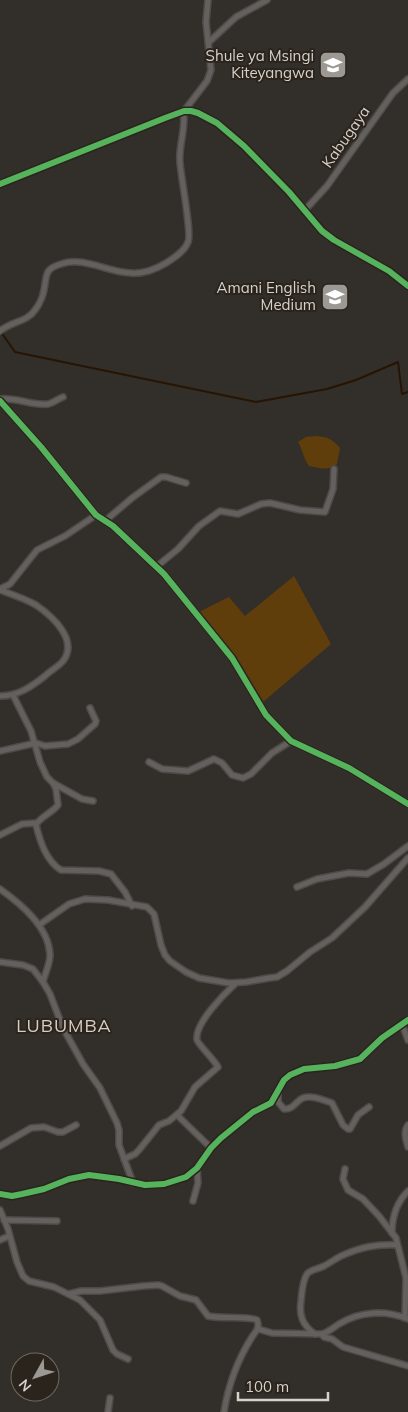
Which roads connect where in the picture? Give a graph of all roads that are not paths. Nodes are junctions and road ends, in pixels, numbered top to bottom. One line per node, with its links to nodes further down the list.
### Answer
1 (208, 0): 3 (street)
2 (267, 0): 3 (street)
3 (209, 42): 5 (street)
4 (408, 80): 7 (street, Kabugaya)
5 (184, 111): 6 (street); 7 (street); 9 (street)
6 (0, 184)
7 (305, 210): 8 (street)
8 (408, 286)
9 (0, 331)
10 (62, 397): 11 (street)
11 (0, 400): 14 (street)
12 (334, 468): 16 (street)
13 (186, 483): 15 (street)
14 (96, 515): 15 (street); 17 (street)
15 (106, 521): 16 (street)
16 (156, 566): 21 (street)
17 (0, 589): 18 (street)
18 (13, 695): 19 (street); 22 (street)
19 (0, 696)
20 (90, 708): 22 (street)
21 (291, 741): 24 (street); 27 (street)
22 (36, 743): 23 (street); 25 (street)
23 (0, 751)
24 (149, 762)
25 (53, 783): 26 (street); 28 (street)
26 (93, 801)
27 (408, 804)
28 (37, 823): 29 (street); 34 (street)
29 (0, 835)
30 (408, 846): 32 (street)
31 (408, 858): 38 (street)
32 (297, 887)
33 (0, 889): 35 (street)
34 (132, 906): 35 (street); 38 (street)
35 (39, 925): 37 (street)
36 (0, 962): 37 (street)
37 (43, 982): 50 (street)
38 (237, 983): 44 (street)
39 (408, 1020): 40 (street)
40 (402, 1024): 41 (street); 42 (street)
41 (408, 1040)
42 (278, 1091): 43 (street); 49 (street)
43 (369, 1107)
44 (177, 1115): 49 (street); 50 (street)
45 (76, 1125): 47 (street)
46 (408, 1125): 48 (street)
47 (0, 1146)
48 (408, 1147)
49 (211, 1148): 51 (street)
50 (124, 1159): 53 (street)
51 (197, 1168): 53 (street); 56 (street)
52 (345, 1169): 60 (street)
53 (133, 1183): 55 (street)
54 (408, 1191): 60 (street)
55 (0, 1194)
56 (192, 1201)
57 (0, 1210): 58 (street)
58 (4, 1220): 59 (street); 61 (street)
59 (57, 1221)
60 (392, 1233): 63 (street)
61 (9, 1236): 62 (street); 64 (street)
62 (0, 1240)
63 (397, 1245): 65 (street); 67 (street)
64 (69, 1294): 66 (street); 69 (street)
65 (406, 1318): 68 (street)
66 (258, 1329): 67 (street); 73 (street)
67 (315, 1334): 68 (street)
68 (322, 1334): 70 (street)
69 (128, 1359)
70 (408, 1366)
71 (110, 1398): 72 (street)
72 (108, 1412)
73 (224, 1412)

